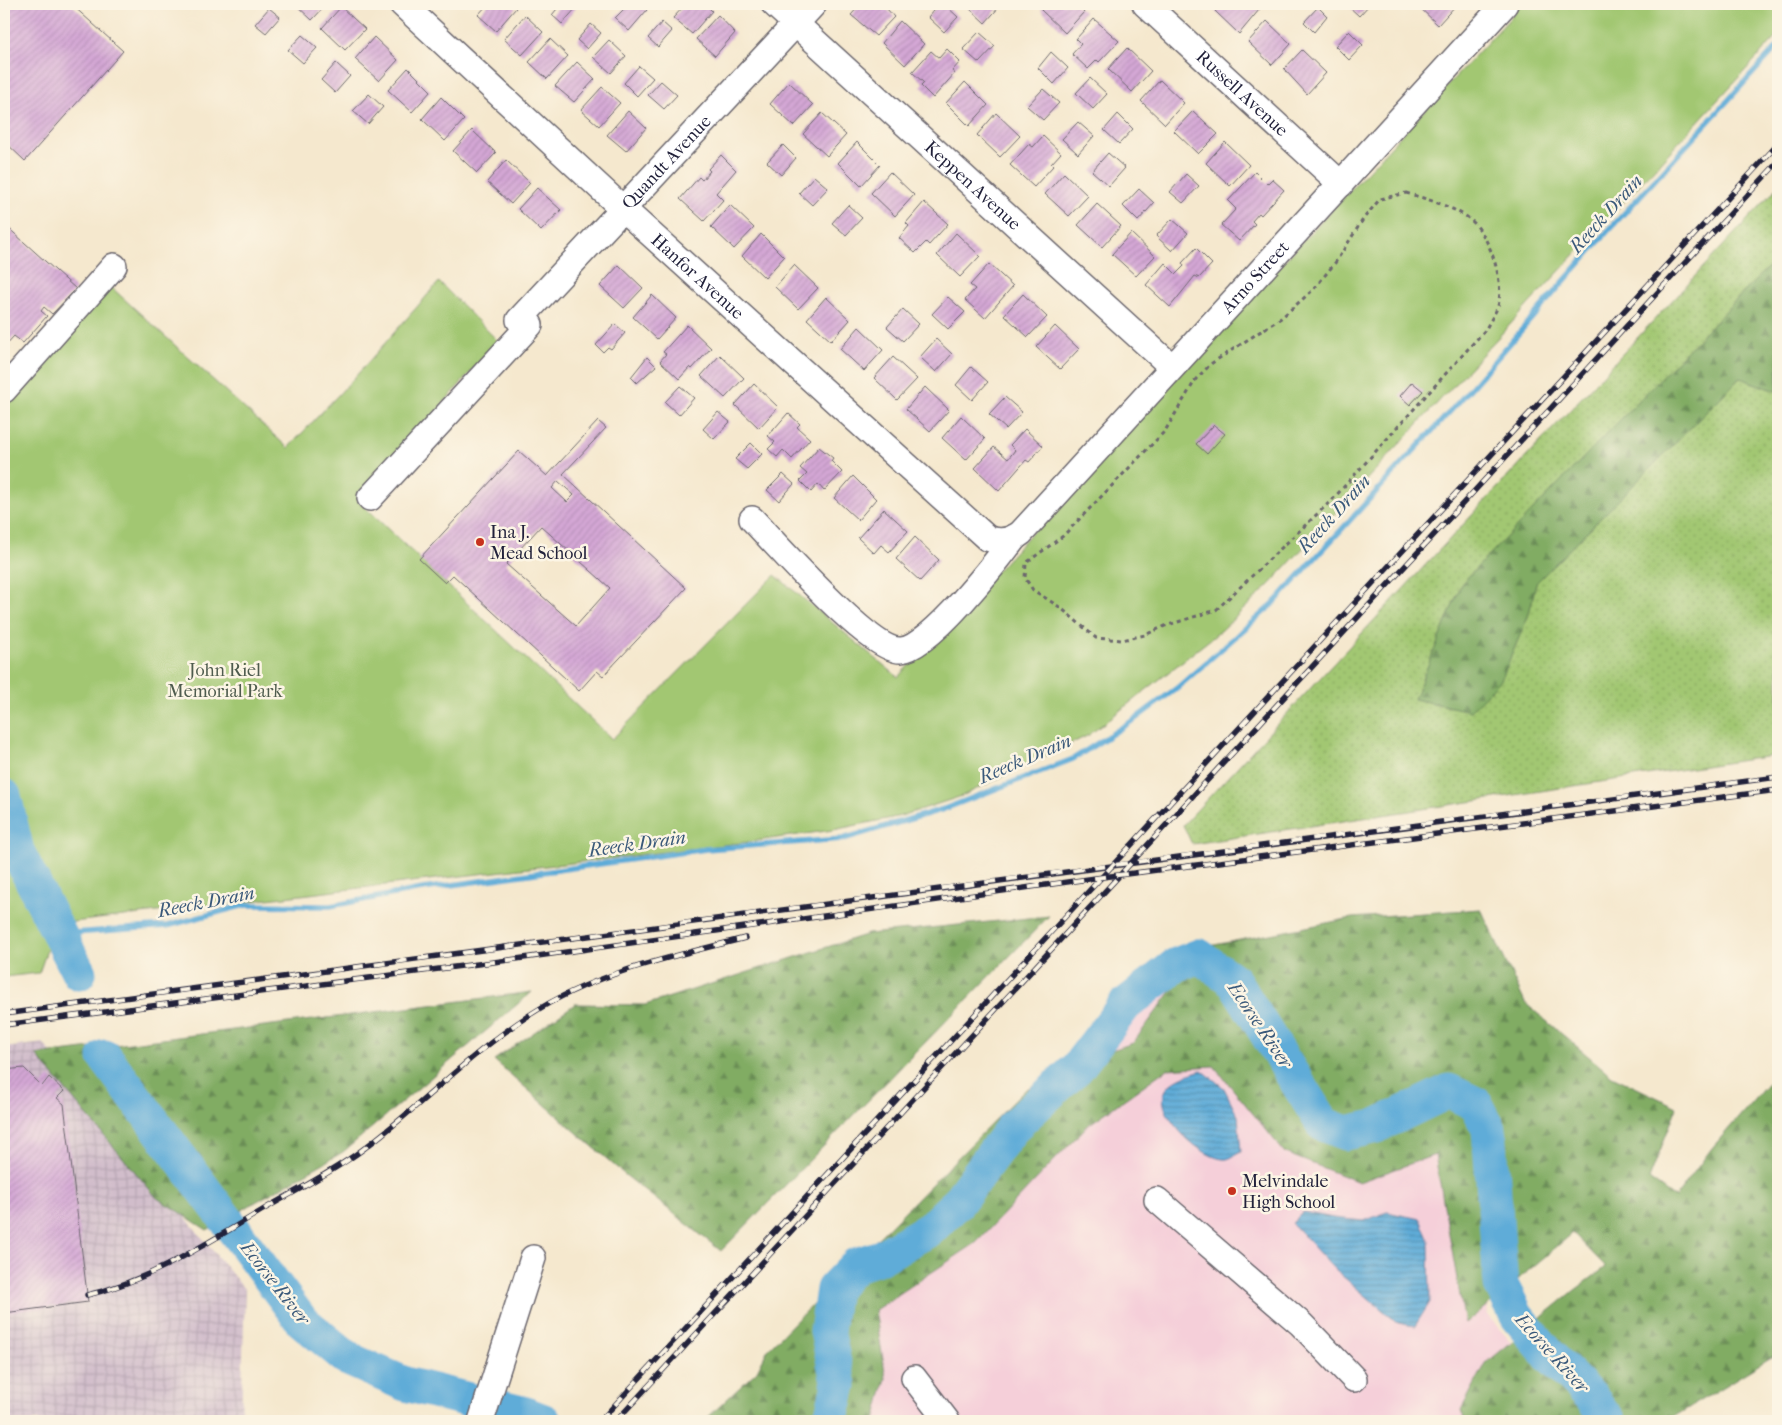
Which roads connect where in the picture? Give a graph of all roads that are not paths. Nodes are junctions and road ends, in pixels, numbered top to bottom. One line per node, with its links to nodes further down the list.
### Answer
1 (402, 4): 8 (street, Hanfor Avenue)
2 (774, 4): 6 (street, Keppen Avenue)
3 (814, 4): 6 (street, Quandt Avenue)
4 (1145, 4): 7 (street, Russell Avenue)
5 (1505, 4): 7 (street, Arno Street)
6 (795, 24): 8 (street, Quandt Avenue); 10 (street, Keppen Avenue)
7 (1341, 184): 10 (street, Arno Street)
8 (622, 208): 12 (street, Quandt Avenue); 14 (street, Hanfor Avenue)
9 (114, 266): 11 (street)
10 (1172, 368): 14 (street, Arno Street)
11 (4, 390)
12 (370, 498)
13 (752, 519): 14 (street, Arno Street)
14 (1008, 539)
15 (1157, 1200): 18 (street)
16 (533, 1258): 19 (street)
17 (914, 1378): 20 (street)
18 (1354, 1379)
19 (481, 1421)
20 (947, 1421)

